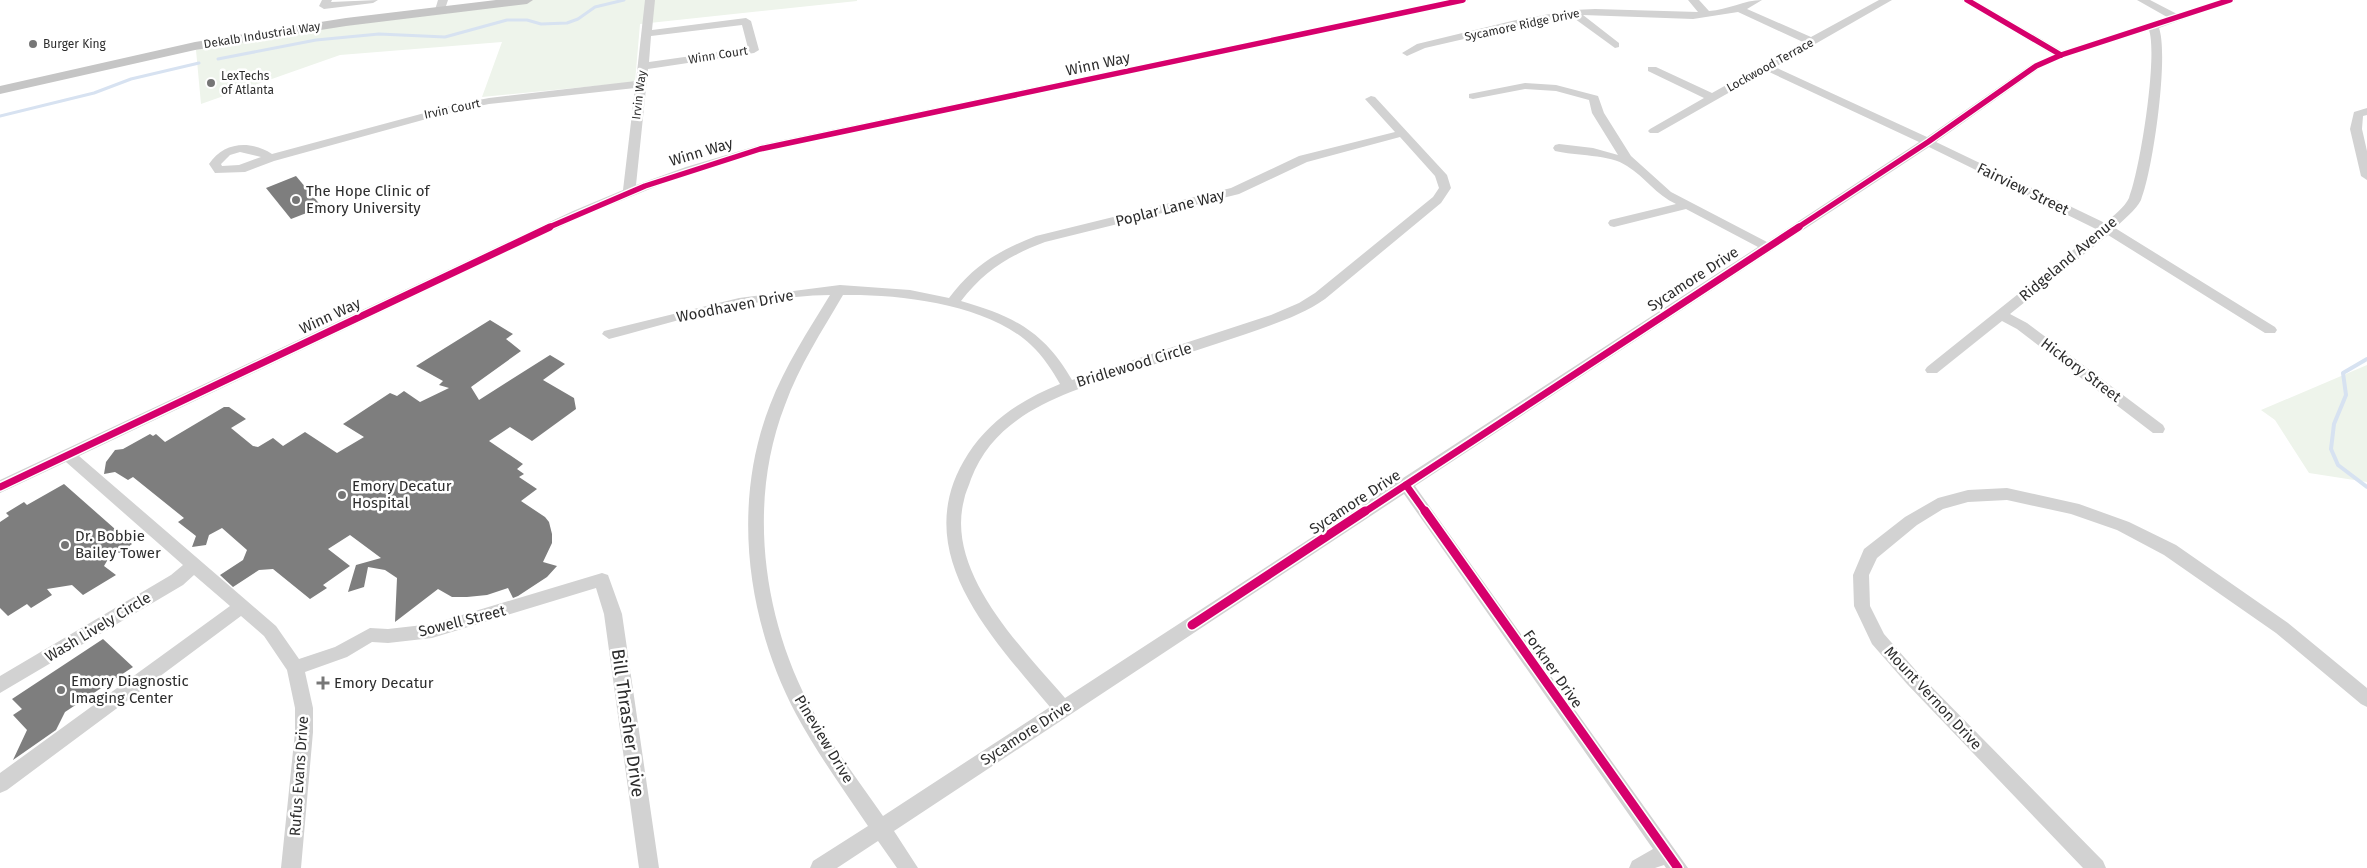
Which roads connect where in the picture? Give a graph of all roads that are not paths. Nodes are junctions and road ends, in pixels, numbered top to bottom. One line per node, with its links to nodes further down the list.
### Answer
1 (327, 0): 2 (street)
2 (373, 0)
3 (527, 0): 13 (main road, Dekalb Industrial Way)
4 (650, 0): 20 (street, Irvin Way)
5 (1410, 0): 14 (street)
6 (1463, 0): 14 (street, Winn Way)
7 (1693, 0): 17 (street)
8 (1757, 0): 15 (street, Sycamore Ridge Drive)
9 (1887, 0): 21 (street, Lockwood Terrace)
10 (1967, 0): 24 (street)
11 (2142, 0): 18 (street)
12 (2230, 0): 18 (street, Sycamore Drive)
13 (442, 5): 29 (main road, Dekalb Industrial Way)
14 (1420, 9): 41 (street, Winn Way)
15 (1739, 9): 17 (street, Sycamore Ridge Drive); 21 (street)
16 (1573, 13): 17 (street, Sycamore Ridge Drive); 22 (street); 23 (street, Sycamore Ridge Drive)
17 (1706, 14)
18 (2177, 18): 19 (street, Sycamore Drive)
19 (2156, 25): 24 (street, Sycamore Drive); 44 (street, Ridgeland Avenue)
20 (646, 34): 25 (street, Irvin Way); 25 (street, Winn Court)
21 (1812, 42): 26 (street, Lockwood Terrace)
22 (1615, 45)
23 (1407, 53)
24 (2061, 55): 36 (street, Sycamore Drive)
25 (643, 66): 28 (street, Irvin Way)
26 (1766, 67): 31 (street, Lockwood Terrace); 36 (street, Fairview Street)
27 (1652, 69): 31 (street)
28 (639, 84): 38 (street, Irvin Court); 41 (street, Irvin Way)
29 (0, 90)
30 (1473, 96): 39 (street)
31 (1711, 98): 34 (street, Lockwood Terrace)
32 (1371, 99): 35 (street, Bridlewood Circle)
33 (2364, 115): 40 (street)
34 (1654, 131)
35 (1403, 133): 47 (street, Poplar Lane Way); 52 (street, Bridlewood Circle)
36 (1928, 142): 44 (street, Fairview Street); 45 (street, Sycamore Drive)
37 (1559, 148): 39 (street)
38 (270, 158)
39 (1630, 162): 42 (street)
40 (2367, 176)
41 (629, 191): 54 (street, Winn Way)
42 (1688, 205): 43 (street); 45 (street)
43 (1614, 223)
44 (2106, 229): 48 (street, Ridgeland Avenue); 49 (street, Fairview Street)
45 (1766, 247): 55 (street, Sycamore Drive)
46 (840, 289): 47 (street, Woodhaven Drive); 50 (street, Woodhaven Drive); 65 (street, Pineview Drive)
47 (952, 303): 52 (street, Woodhaven Drive)
48 (2001, 315): 51 (street, Ridgeland Avenue); 53 (street, Hickory Street)
49 (2270, 330)
50 (610, 334)
51 (1932, 370)
52 (1068, 385): 63 (street, Bridlewood Circle)
53 (2158, 429)
54 (67, 455): 56 (street, Winn Way); 57 (street, Rufus Evans Drive)
55 (1406, 485): 63 (street, Sycamore Drive); 66 (street, Forkner Drive)
56 (0, 487)
57 (194, 565): 59 (street, Rufus Evans Drive); 61 (street, Wash Lively Circle)
58 (602, 580): 60 (street, Sowell Street); 68 (street, Bill Thrasher Drive)
59 (243, 606): 60 (street, Rufus Evans Drive); 64 (street)
60 (295, 668): 67 (street, Rufus Evans Drive)
61 (0, 685)
62 (2367, 699): 72 (street, Mount Vernon Drive)
63 (1063, 708): 65 (street, Sycamore Drive)
64 (0, 784)
65 (880, 829): 69 (street, Sycamore Drive); 70 (street, Pineview Drive)
66 (1673, 861): 71 (street)
67 (291, 868)
68 (649, 868)
69 (820, 868)
70 (908, 868)
71 (1639, 868)
72 (2096, 868)

